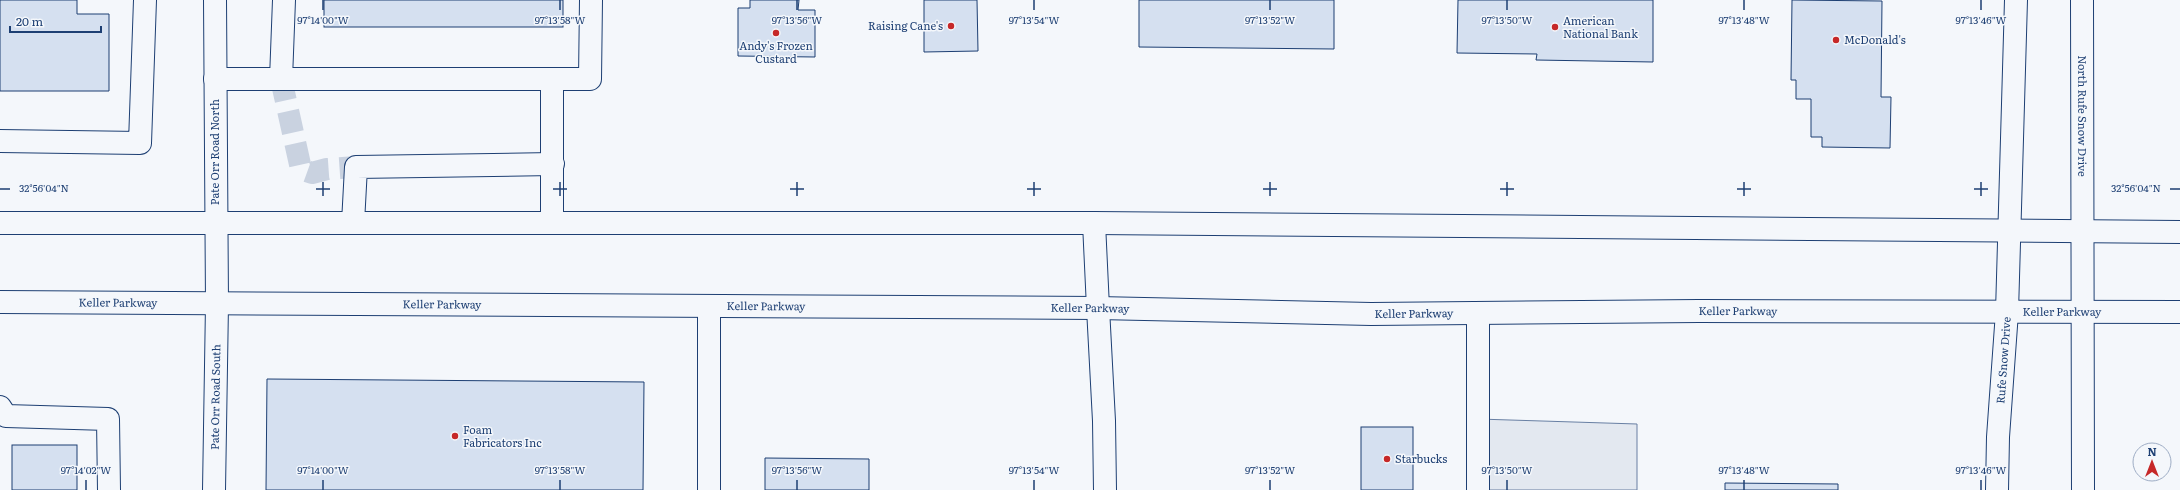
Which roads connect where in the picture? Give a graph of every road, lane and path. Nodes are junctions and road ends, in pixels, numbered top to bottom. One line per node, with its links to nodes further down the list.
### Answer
1 (145, 0): 10 (main road)
2 (215, 0): 7 (main road, Pate Orr Road North)
3 (284, 0): 8 (main road)
4 (591, 0): 9 (main road)
5 (2016, 0): 17 (main road)
6 (2082, 0): 18 (main road, North Rufe Snow Drive)
7 (215, 79): 8 (main road); 13 (main road, Pate Orr Road North)
8 (281, 79): 9 (main road)
9 (552, 79): 11 (main road)
10 (0, 141)
11 (553, 164): 14 (main road); 15 (main road)
12 (0, 224): 13 (main road)
13 (215, 224): 14 (main road); 21 (main road, Pate Orr Road North)
14 (353, 224): 15 (main road)
15 (552, 224): 16 (main road)
16 (1094, 224): 17 (main road); 23 (main road)
17 (2010, 231): 18 (main road); 24 (main road, Rufe Snow Drive)
18 (2083, 232): 19 (main road); 25 (main road)
19 (2180, 232)
20 (0, 302): 21 (main road, Keller Parkway)
21 (217, 304): 22 (main road, Keller Parkway); 30 (main road, Pate Orr Road South)
22 (709, 306): 23 (main road, Keller Parkway); 31 (main road)
23 (1098, 308): 27 (main road, Keller Parkway); 32 (main road)
24 (2008, 312): 25 (main road, Keller Parkway); 27 (main road, Keller Parkway); 34 (main road, Rufe Snow Drive)
25 (2081, 312): 26 (main road, Keller Parkway); 35 (main road)
26 (2180, 312)
27 (1478, 313): 33 (main road)
28 (0, 408): 29 (main road)
29 (109, 490)
30 (214, 490)
31 (709, 490)
32 (1105, 490)
33 (1478, 490)
34 (1997, 490)
35 (2083, 490)

